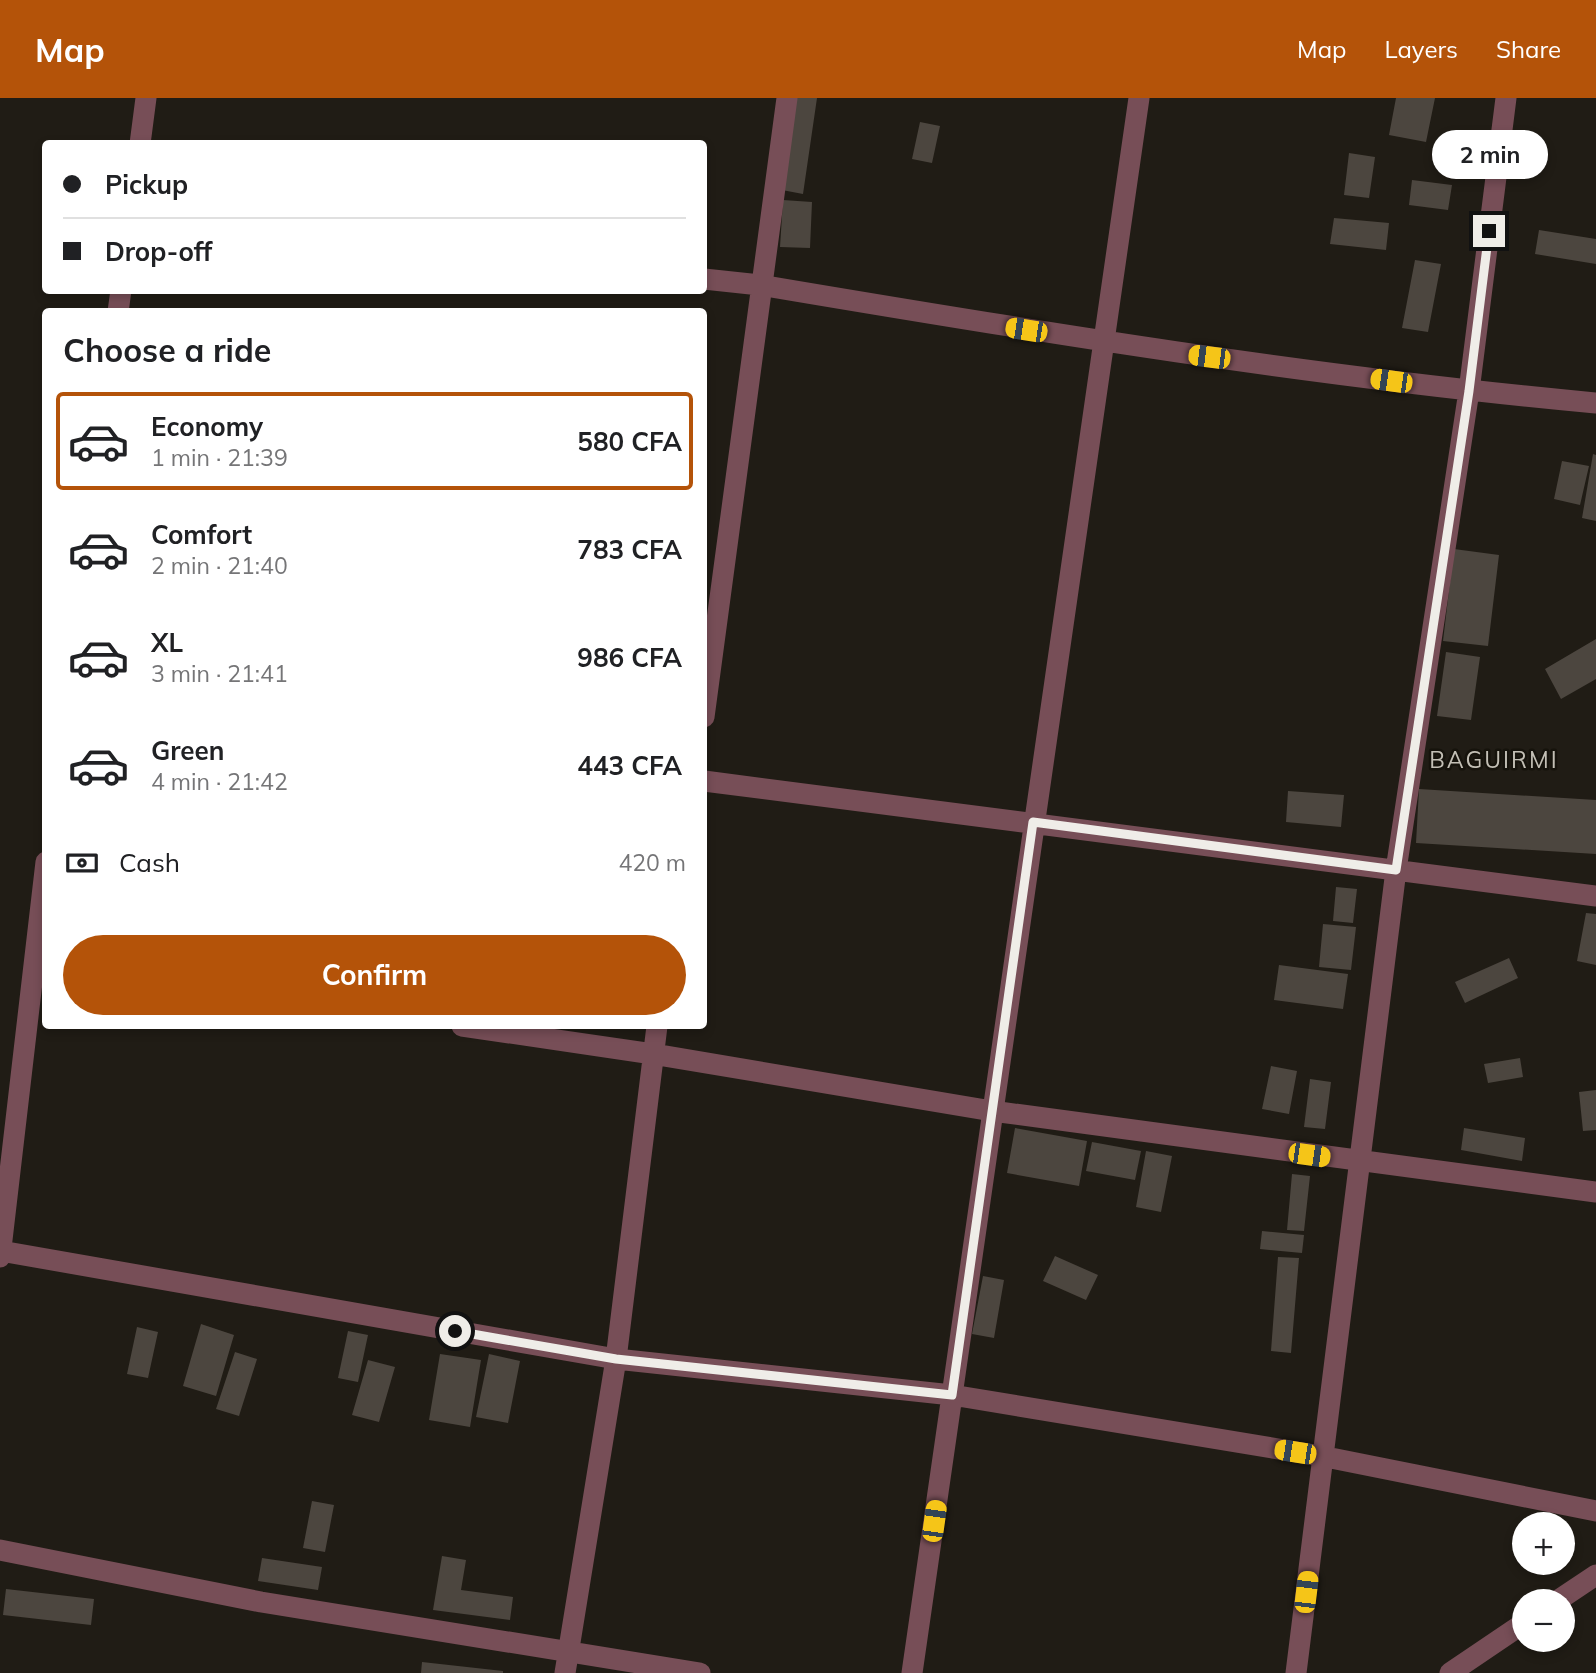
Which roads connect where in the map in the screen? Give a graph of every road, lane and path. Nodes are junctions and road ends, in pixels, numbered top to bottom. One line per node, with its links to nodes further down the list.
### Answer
1 (146, 98): 5 (street)
2 (787, 98): 7 (street)
3 (1139, 98): 8 (street)
4 (1506, 98): 9 (street)
5 (141, 140)
6 (707, 279): 7 (street)
7 (760, 285): 8 (street); 11 (street)
8 (1105, 343): 9 (street); 13 (street)
9 (1469, 391): 10 (street); 14 (street)
10 (1596, 403)
11 (707, 694)
12 (707, 781): 13 (street)
13 (1033, 822): 14 (street); 21 (street)
14 (1396, 870): 15 (street); 22 (street)
15 (1596, 896)
16 (42, 920): 17 (street)
17 (39, 964): 24 (street)
18 (482, 1029): 20 (street)
19 (657, 1029): 20 (street)
20 (653, 1054): 21 (street); 26 (street)
21 (992, 1111): 22 (street); 27 (street)
22 (1362, 1162): 23 (street); 28 (street)
23 (1596, 1192)
24 (1, 1251): 25 (street); 26 (street)
25 (0, 1257)
26 (616, 1359): 27 (street); 34 (street)
27 (952, 1395): 28 (street); 36 (street)
28 (1321, 1456): 29 (street); 37 (street)
29 (1596, 1511)
30 (0, 1550): 34 (street)
31 (1596, 1575): 32 (street)
32 (1575, 1589)
33 (1512, 1631): 38 (street)
34 (566, 1663): 35 (street)
35 (700, 1673)
36 (912, 1673)
37 (1296, 1673)
38 (1450, 1673)

